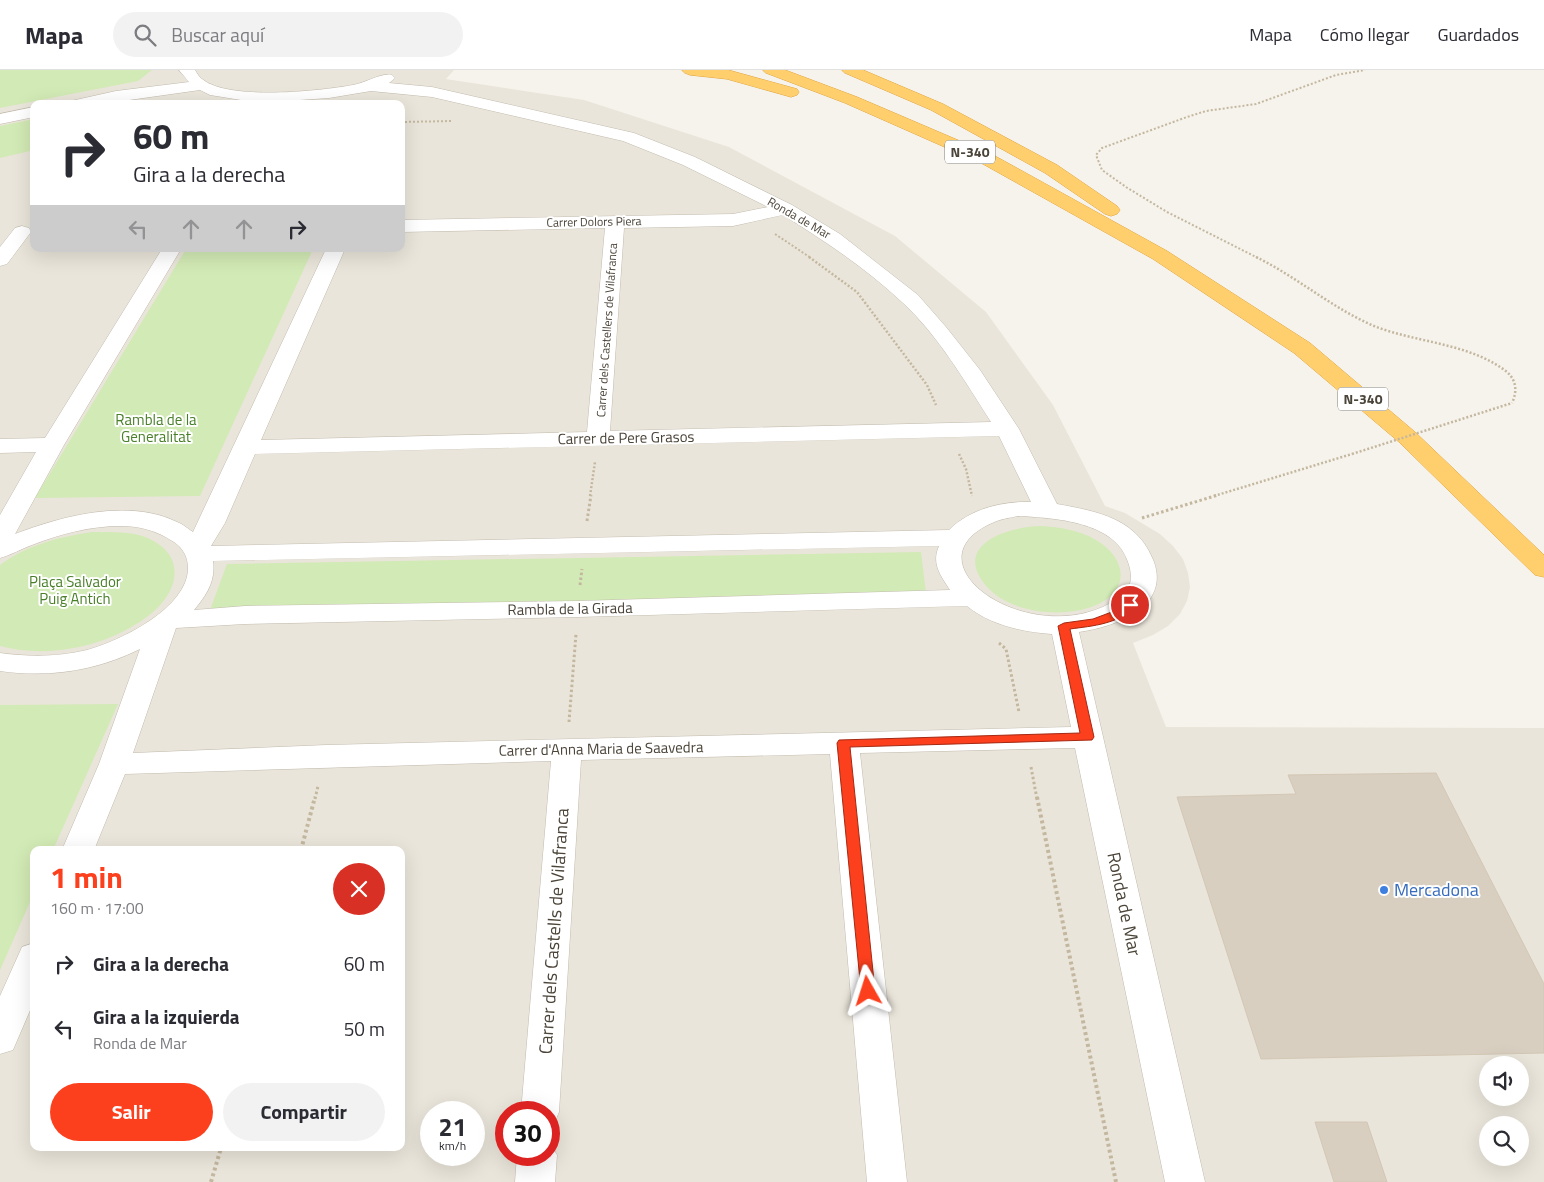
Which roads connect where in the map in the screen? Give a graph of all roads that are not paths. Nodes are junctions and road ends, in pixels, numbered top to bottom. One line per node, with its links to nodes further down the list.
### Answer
1 (185, 70): 5 (street); 8 (street)
2 (690, 70): 19 (highway)
3 (770, 70): 19 (highway, N-340)
4 (850, 70): 19 (highway)
5 (198, 86): 6 (street); 8 (street)
6 (371, 86): 7 (street, Ronda de Mar); 7 (street, Ronda de Mar)
7 (432, 92): 12 (street, Ronda de Mar)
8 (116, 96): 9 (street)
9 (96, 100)
10 (30, 113): 11 (street)
11 (0, 119)
12 (786, 209): 13 (street, Carrer Dolors Piera); 21 (street, Ronda de Mar)
13 (615, 222): 14 (street, Carrer Dolors Piera); 22 (street, Carrer dels Castellers de Vilafranca)
14 (405, 226)
15 (28, 232): 16 (street); 20 (street)
16 (0, 233)
17 (169, 252): 23 (street)
18 (334, 252): 25 (street)
19 (1160, 255): 31 (highway, N-340)
20 (0, 260)
21 (1007, 429): 22 (street, Carrer de Pere Grasos); 26 (street, Ronda de Mar)
22 (598, 439): 25 (street, Carrer de Pere Grasos)
23 (52, 445): 24 (street); 27 (street)
24 (0, 446)
25 (246, 447): 30 (street)
26 (1047, 509): 28 (street); 34 (street)
27 (0, 536)
28 (955, 538): 30 (street); 32 (street)
29 (0, 550): 30 (street)
30 (198, 551): 33 (street)
31 (1544, 569)
32 (970, 598): 33 (street, Rambla de la Girada); 34 (street)
33 (166, 622): 35 (street); 39 (street)
34 (1064, 626): 36 (street, Ronda de Mar)
35 (0, 662)
36 (1087, 737): 37 (street, Carrer d'Anna Maria de Saavedra); 47 (street, Ronda de Mar)
37 (844, 743): 38 (street, Carrer d'Anna Maria de Saavedra); 46 (street)
38 (567, 750): 39 (street, Carrer d'Anna Maria de Saavedra); 43 (street, Carrer dels Castells de Vilafranca)
39 (114, 764): 40 (street)
40 (80, 846)
41 (30, 967): 42 (street)
42 (0, 1039)
43 (541, 1101)
44 (536, 1166): 45 (street)
45 (535, 1182)
46 (887, 1182)
47 (1185, 1182)

